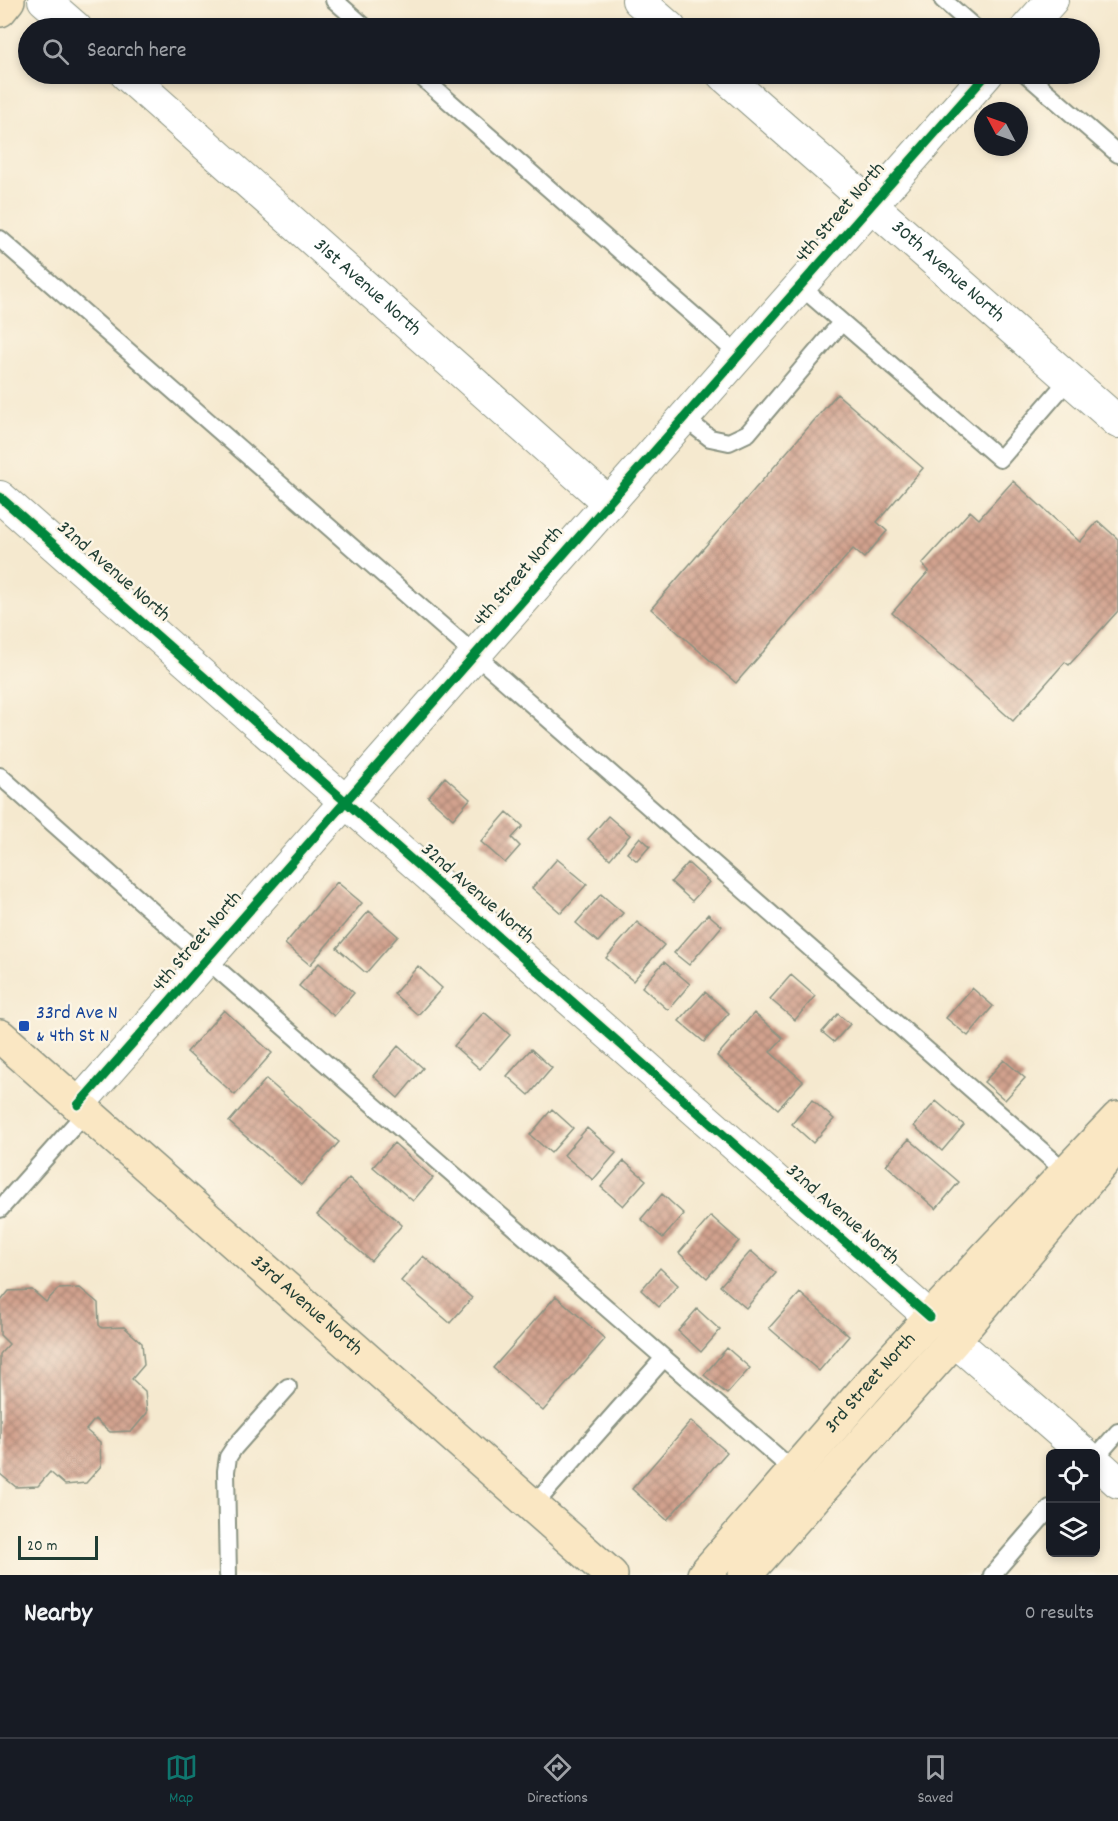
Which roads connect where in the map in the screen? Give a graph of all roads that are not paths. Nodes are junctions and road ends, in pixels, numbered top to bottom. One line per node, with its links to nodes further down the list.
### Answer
1 (8, 0): 7 (main road)
2 (44, 0): 8 (street)
3 (334, 0): 9 (lane)
4 (638, 0): 10 (street)
5 (943, 0): 11 (lane)
6 (1052, 0): 12 (street)
7 (0, 10)
8 (65, 18)
9 (355, 18)
10 (659, 18)
11 (964, 18)
12 (1036, 18)
13 (137, 84): 28 (street, 31st Avenue North)
14 (429, 84): 23 (lane)
15 (733, 84): 19 (street, 30th Avenue North)
16 (978, 84): 19 (street, 4th Street North)
17 (1038, 84): 18 (lane)
18 (1118, 154)
19 (871, 205): 21 (street, 4th Street North); 24 (street, 30th Avenue North)
20 (0, 239): 29 (lane)
21 (800, 286): 22 (lane); 23 (street, 4th Street North)
22 (841, 323): 24 (lane); 25 (lane)
23 (739, 355): 25 (street, 4th Street North)
24 (1069, 379): 26 (street, 30th Avenue North)
25 (684, 418): 28 (street, 4th Street North)
26 (1118, 422)
27 (0, 497): 31 (street, 32nd Avenue North)
28 (609, 503): 29 (street, 4th Street North)
29 (476, 654): 31 (street, 4th Street North); 37 (lane)
30 (0, 776): 32 (lane)
31 (345, 802): 32 (street, 4th Street North); 39 (street, 32nd Avenue North)
32 (207, 960): 34 (street, 4th Street North); 41 (lane)
33 (0, 1036): 34 (main road, 33rd Avenue North)
34 (82, 1109): 38 (lane); 49 (main road, 33rd Avenue North)
35 (1118, 1118): 37 (main road, 3rd Street North)
36 (1118, 1144): 40 (main road, 3rd Street North)
37 (1066, 1172): 39 (main road, 3rd Street North)
38 (0, 1209)
39 (930, 1317): 47 (main road, 3rd Street North)
40 (954, 1340): 44 (street); 54 (main road, 3rd Street North)
41 (664, 1359): 47 (lane); 49 (lane)
42 (288, 1388): 51 (lane)
43 (1118, 1432): 45 (lane)
44 (1079, 1449)
45 (1100, 1452)
46 (1100, 1466): 48 (street)
47 (795, 1472): 53 (main road, 3rd Street North)
48 (1118, 1482)
49 (533, 1506): 52 (main road, 33rd Avenue North)
50 (1046, 1513): 55 (lane)
51 (228, 1575)
52 (611, 1575)
53 (704, 1575)
54 (745, 1575)
55 (992, 1575)

